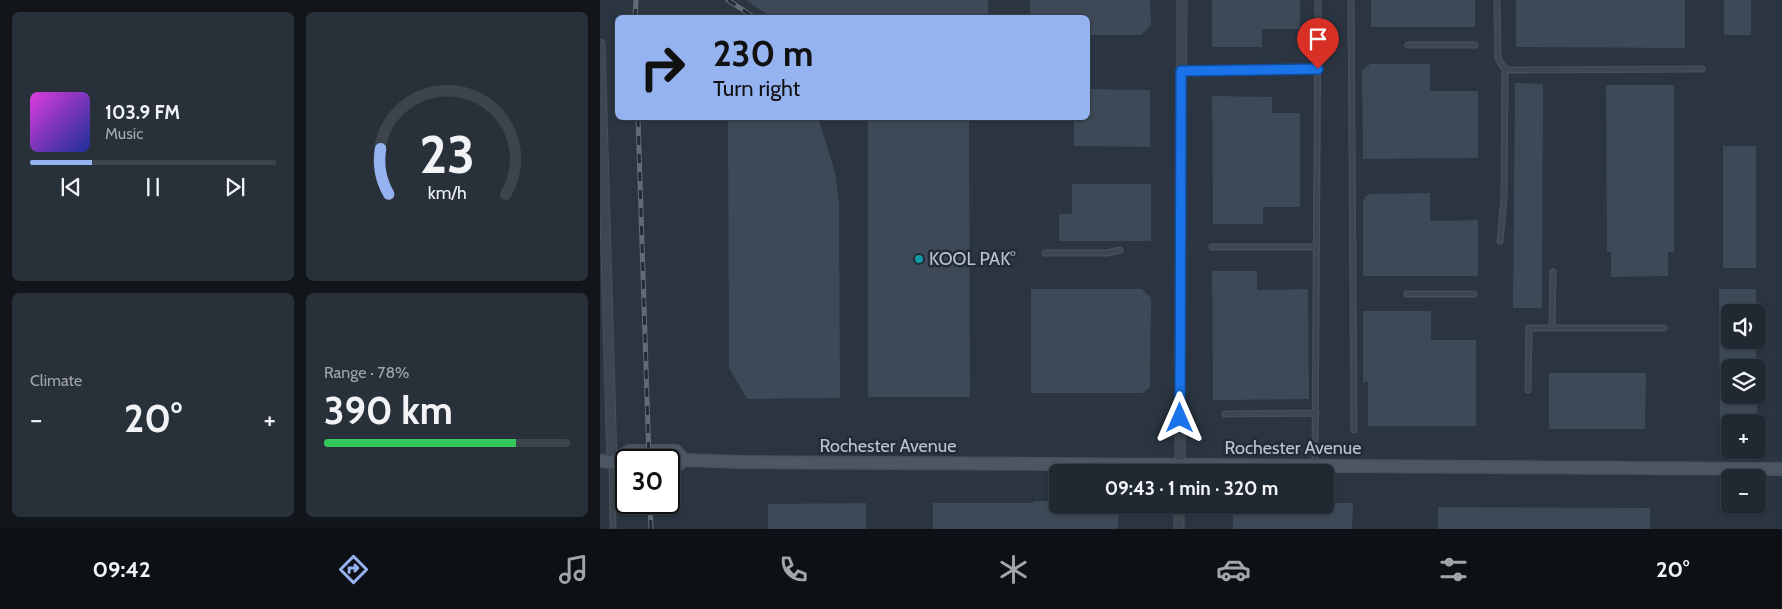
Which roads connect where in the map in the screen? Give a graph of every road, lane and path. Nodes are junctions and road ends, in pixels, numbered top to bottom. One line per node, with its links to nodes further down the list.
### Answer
1 (1182, 0): 11 (street)
2 (1318, 0): 9 (lane)
3 (1351, 0): 27 (lane)
4 (1497, 0): 8 (lane)
5 (600, 44): 15 (street)
6 (1408, 45): 7 (lane)
7 (1475, 45)
8 (1505, 68): 10 (lane); 12 (lane)
9 (1318, 69): 11 (lane); 14 (lane)
10 (1702, 69)
11 (1181, 71): 31 (street)
12 (1500, 240)
13 (1212, 247): 14 (lane)
14 (1317, 247): 25 (lane)
15 (603, 249): 21 (street)
16 (1120, 250): 17 (lane)
17 (1046, 253)
18 (1553, 272): 22 (lane)
19 (1407, 294): 20 (lane)
20 (1474, 294)
21 (604, 299): 29 (street)
22 (1552, 328): 23 (lane); 24 (lane)
23 (1664, 328)
24 (1528, 390)
25 (1316, 413): 26 (lane); 32 (lane)
26 (1224, 414)
27 (1354, 430)
28 (684, 460): 29 (main road, Rochester Avenue); 30 (main road, Rochester Avenue); 34 (main road, Rochester Avenue)
29 (606, 462): 37 (lane)
30 (680, 463)
31 (1180, 464)
32 (1315, 464)
33 (1334, 466): 35 (main road, Rochester Avenue)
34 (1049, 467)
35 (1782, 469)
36 (1180, 514): 38 (street)
37 (613, 529)
38 (1179, 529)

